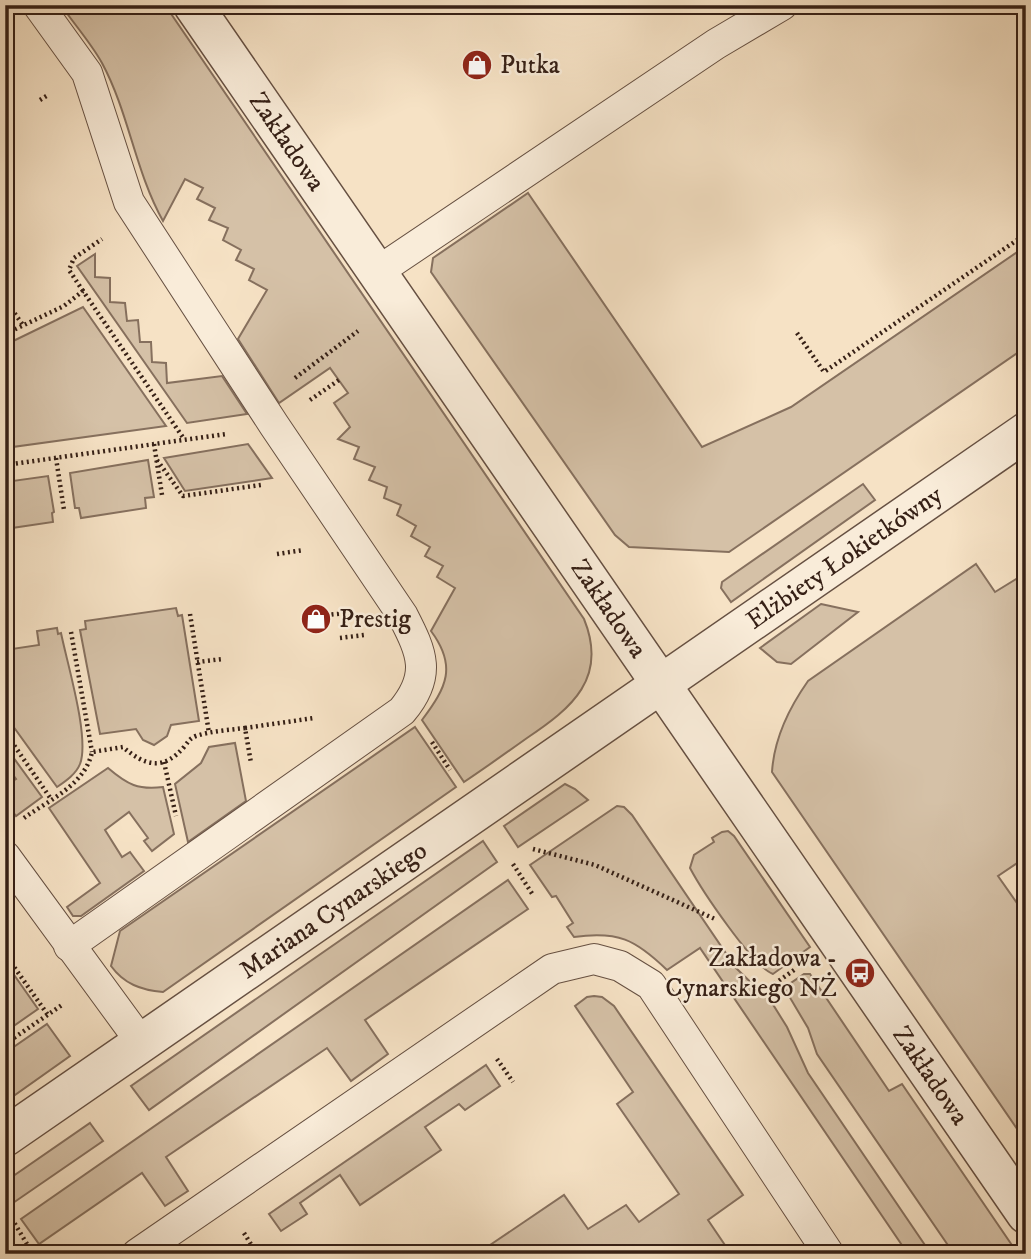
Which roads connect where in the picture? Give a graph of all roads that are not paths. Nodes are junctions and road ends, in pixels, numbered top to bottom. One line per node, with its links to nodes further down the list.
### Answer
1 (38, 5): 8 (lane)
2 (193, 5): 4 (street, Zakładowa)
3 (772, 8): 4 (lane)
4 (386, 285): 6 (street, Zakładowa)
5 (1026, 432): 6 (street, Elżbiety Łokietkówny)
6 (662, 683): 9 (street, Mariana Cynarskiego); 11 (street, Zakładowa)
7 (5, 856): 8 (lane)
8 (69, 946): 9 (lane)
9 (141, 1042): 10 (street, Mariana Cynarskiego)
10 (5, 1137)
11 (1026, 1214)
12 (136, 1254): 13 (lane)
13 (829, 1254)

